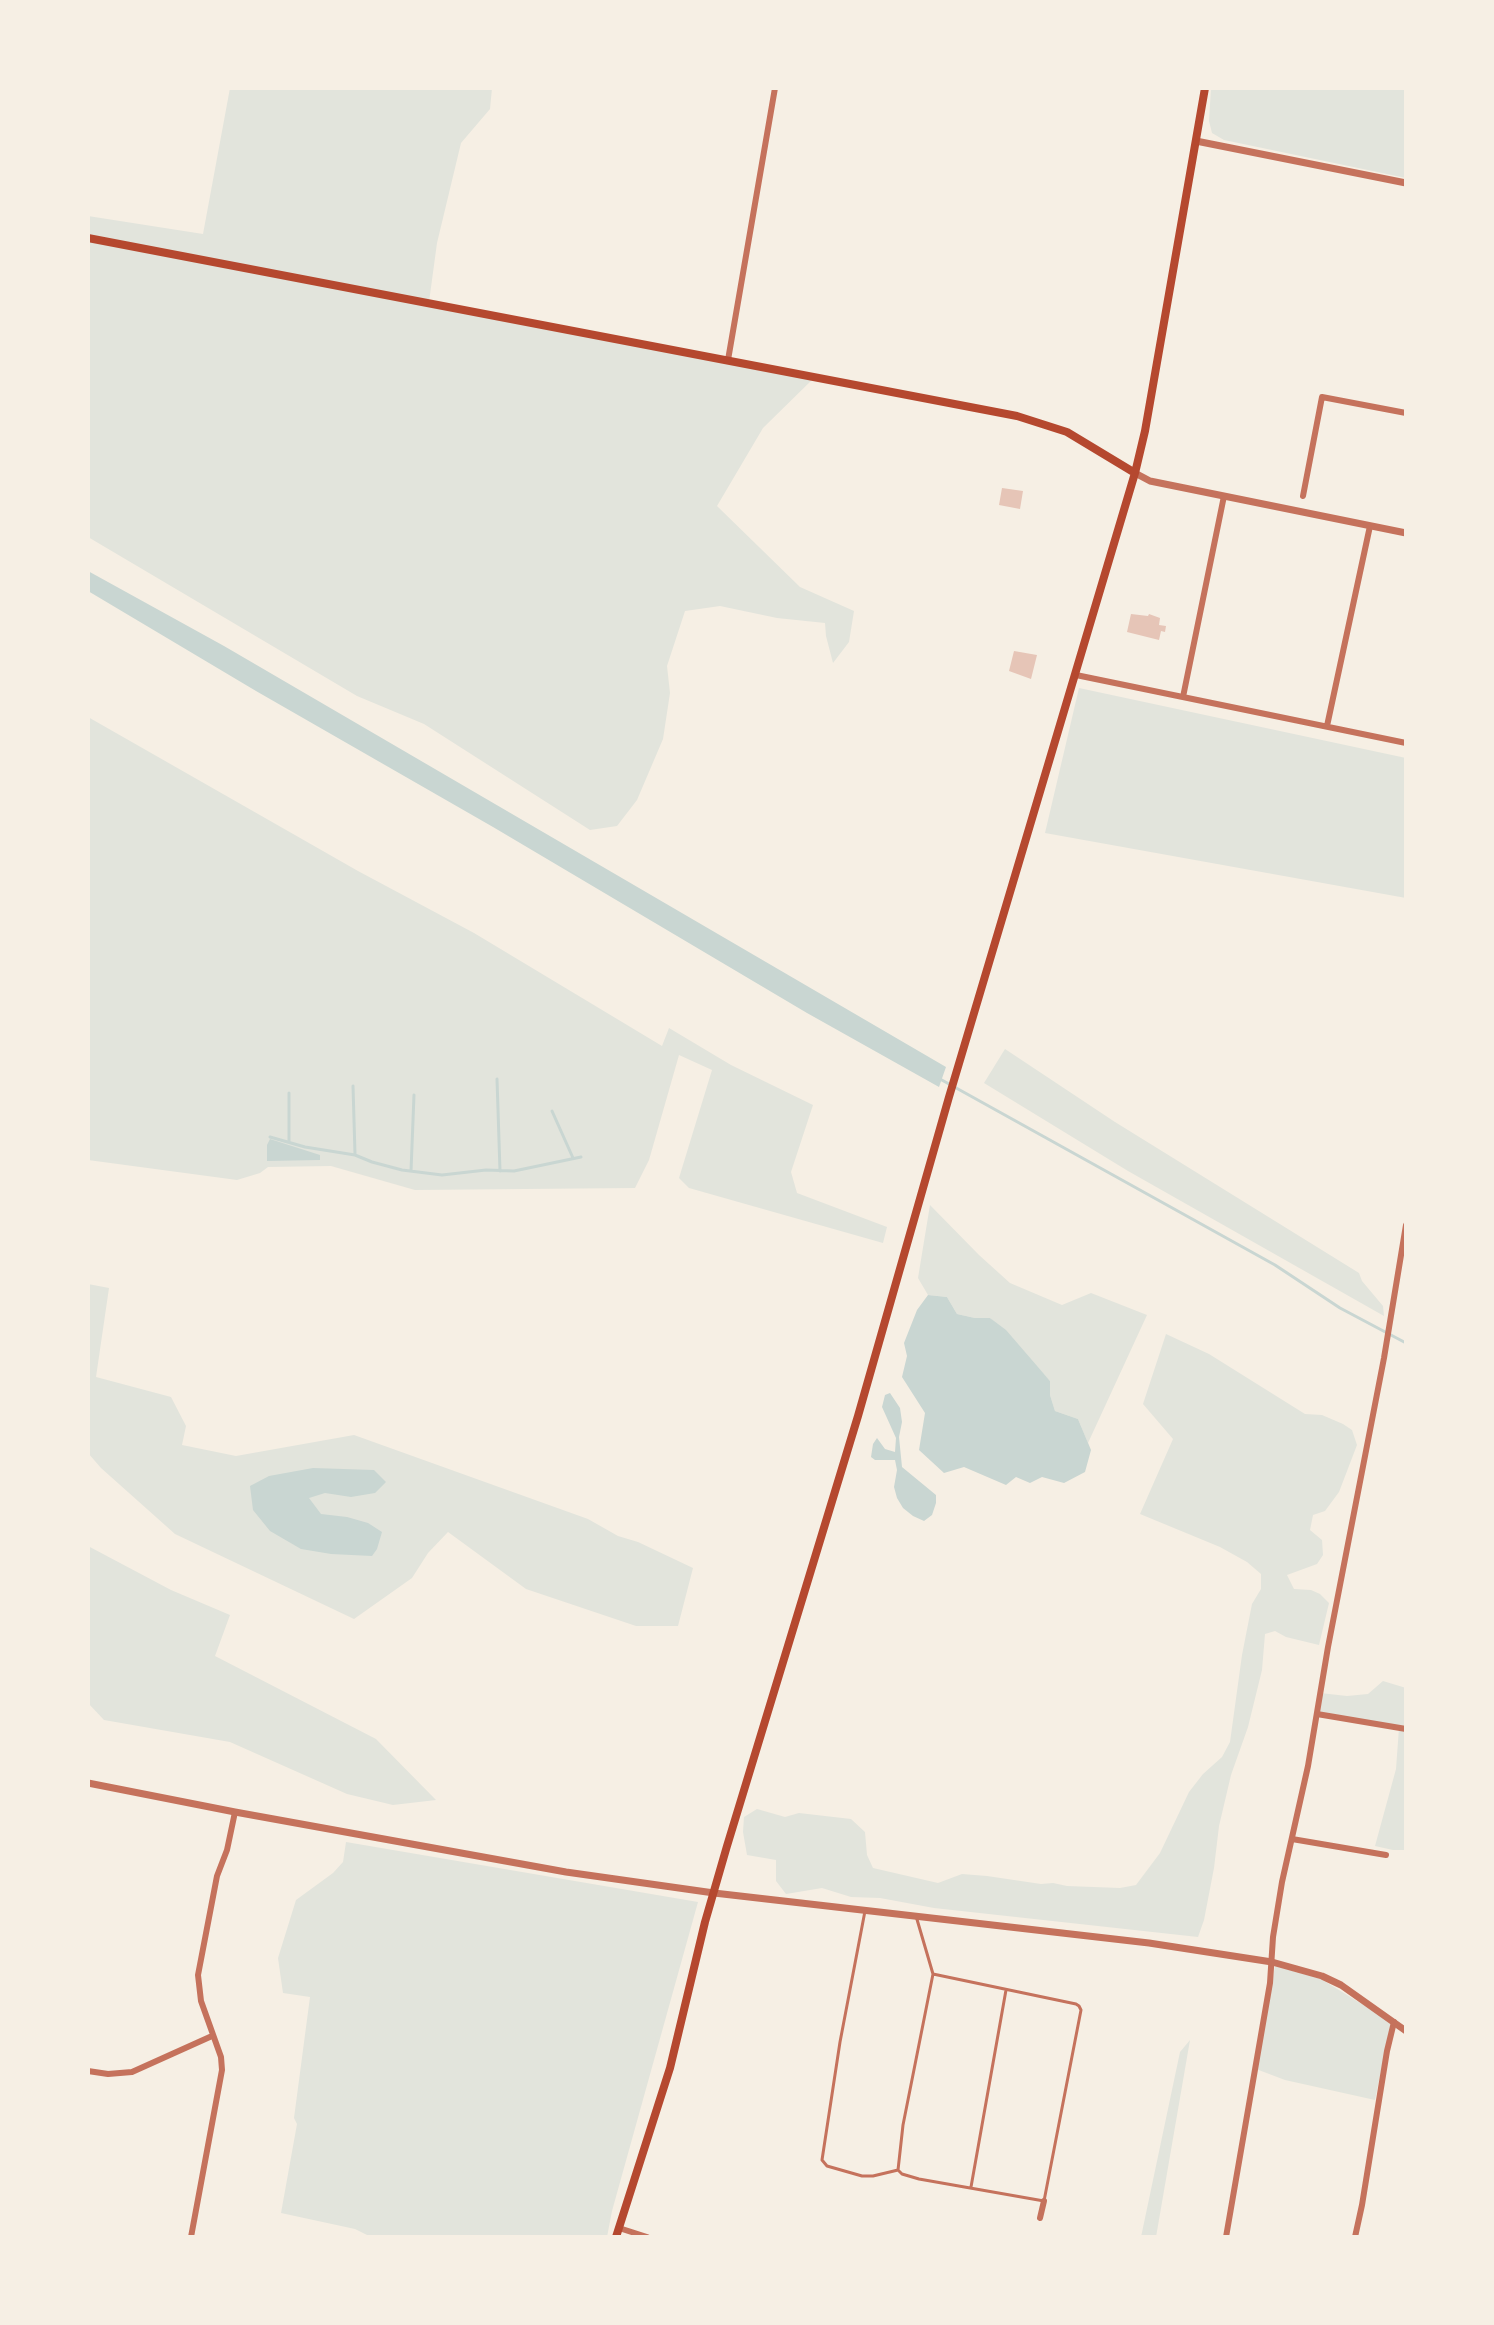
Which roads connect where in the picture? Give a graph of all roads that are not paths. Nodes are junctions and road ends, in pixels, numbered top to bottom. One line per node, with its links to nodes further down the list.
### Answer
1 (775, 88): 6 (street)
2 (1205, 88): 3 (main road)
3 (1196, 141): 4 (street); 8 (main road)
4 (1406, 183)
5 (88, 238): 6 (main road)
6 (728, 360): 8 (main road)
7 (1406, 413): 10 (street)
8 (1135, 473): 9 (street); 13 (main road)
9 (1224, 496): 11 (street); 14 (street)
10 (1303, 496)
11 (1370, 526): 12 (street); 15 (street)
12 (1406, 533)
13 (1076, 675): 14 (street); 24 (main road)
14 (1183, 697): 15 (street)
15 (1327, 726): 16 (street)
16 (1406, 743)
17 (1406, 1225): 18 (street)
18 (1317, 1714): 19 (street); 22 (street)
19 (1406, 1729)
20 (88, 1783): 21 (street)
21 (235, 1812): 24 (street); 32 (street)
22 (1292, 1839): 23 (street); 27 (street)
23 (1386, 1855)
24 (714, 1893): 25 (street); 38 (main road)
25 (865, 1911): 26 (street); 34 (lane)
26 (915, 1915): 27 (street); 28 (lane)
27 (1272, 1962): 30 (street); 41 (street)
28 (933, 1974): 29 (lane); 34 (lane)
29 (1006, 1990): 35 (lane); 36 (lane)
30 (1394, 2022): 31 (street); 42 (street)
31 (1406, 2031)
32 (212, 2036): 33 (street); 39 (street)
33 (88, 2071)
34 (898, 2170): 35 (lane)
35 (971, 2187): 36 (lane)
36 (1044, 2201): 37 (street)
37 (1040, 2218)
38 (617, 2232): 40 (street)
39 (191, 2237)
40 (647, 2237)
41 (1226, 2237)
42 (1355, 2237)

